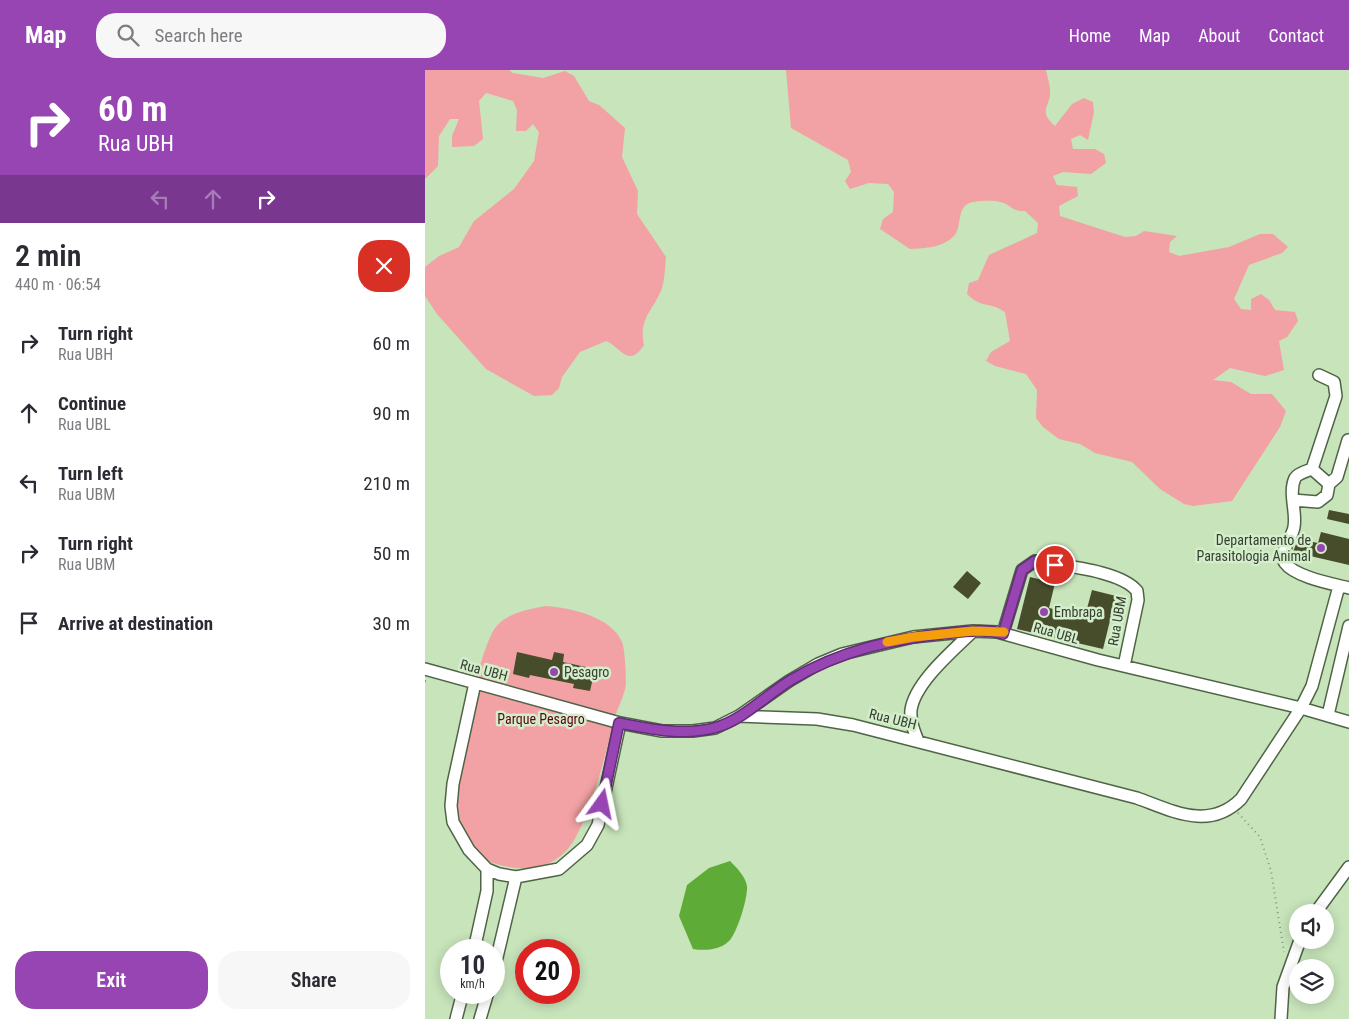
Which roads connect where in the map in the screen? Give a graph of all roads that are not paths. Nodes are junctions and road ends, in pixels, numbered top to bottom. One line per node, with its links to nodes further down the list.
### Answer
1 (1319, 375): 3 (street)
2 (1348, 440): 4 (street)
3 (1312, 469): 4 (street); 5 (street)
4 (1329, 484): 5 (street)
5 (1293, 500): 6 (street)
6 (1344, 587): 13 (street)
7 (1349, 626): 14 (street)
8 (973, 631): 9 (street, Rua UBL); 15 (street, Rua UBL); 18 (street)
9 (1003, 634): 10 (street, Rua UBL); 10 (street, Rua UBM)
10 (1124, 666): 13 (street, Rua UBL)
11 (425, 669): 12 (street, Rua UBH)
12 (475, 683): 17 (street, Rua UBH); 20 (street)
13 (1301, 708): 14 (street, Rua UBL); 18 (street, Rua UBH)
14 (1328, 715): 16 (street, Rua UBL)
15 (739, 716): 17 (street, Rua UBH); 18 (street, Rua UBH)
16 (1349, 722)
17 (619, 723): 21 (street)
18 (917, 741)
19 (1349, 867): 22 (street)
20 (487, 869): 21 (street); 23 (street)
21 (516, 877): 24 (street)
22 (1322, 904)
23 (476, 939)
24 (501, 939)
25 (1297, 949): 30 (street)
26 (460, 1004): 28 (street)
27 (484, 1004): 29 (street)
28 (456, 1019)
29 (480, 1019)
30 (1281, 1019)

